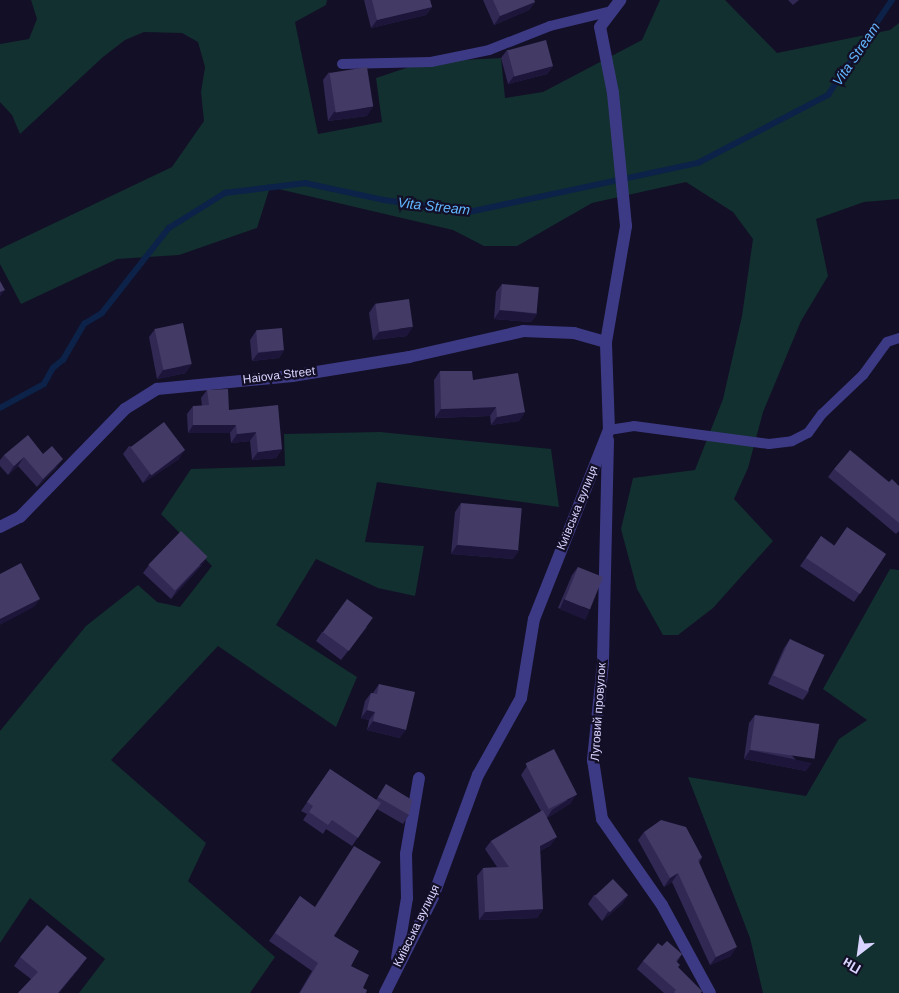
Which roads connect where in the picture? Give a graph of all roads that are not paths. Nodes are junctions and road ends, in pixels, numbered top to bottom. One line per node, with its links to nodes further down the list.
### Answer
1 (620, 0): 2 (street, Київська вулиця)
2 (612, 11): 3 (lane); 5 (street, Київська вулиця)
3 (342, 64)
4 (899, 338): 6 (lane)
5 (606, 342): 6 (street, Київська вулиця); 7 (street, Haiova Street)
6 (608, 430): 9 (street, Київська вулиця); 11 (street, Луговий провулок)
7 (0, 526)
8 (419, 778): 9 (street)
9 (395, 972): 10 (street, Київська вулиця)
10 (385, 993)
11 (710, 993)

